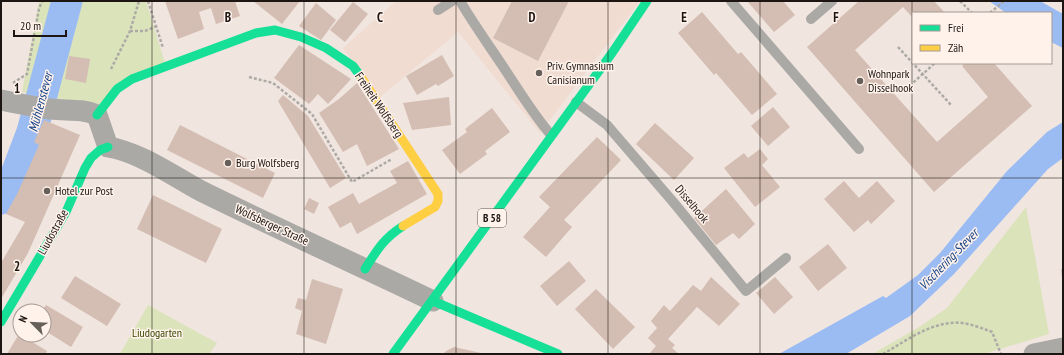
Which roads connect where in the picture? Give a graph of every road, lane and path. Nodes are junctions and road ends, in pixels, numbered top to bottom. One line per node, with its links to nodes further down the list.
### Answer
1 (42, 1): 25 (path)
2 (139, 1): 16 (path)
3 (148, 1): 15 (path)
4 (452, 1): 11 (lane)
5 (460, 1): 29 (lane)
6 (647, 1): 26 (street, B 58)
7 (731, 1): 31 (lane)
8 (832, 1): 14 (lane)
9 (960, 1): 12 (path)
10 (1004, 1): 13 (path)
11 (438, 10)
12 (971, 12)
13 (991, 12)
14 (811, 19)
15 (157, 26): 16 (path); 21 (path)
16 (130, 31): 28 (path)
17 (898, 47): 18 (path)
18 (912, 63)
19 (913, 64): 22 (path)
20 (934, 64): 22 (path)
21 (168, 65): 28 (street, Freiheit Wolfsberg); 32 (street, Freiheit Wolfsberg)
22 (922, 74): 24 (path); 27 (path)
23 (249, 77): 32 (path)
24 (906, 89)
25 (13, 102): 28 (street)
26 (576, 102): 29 (street, B 58); 33 (lane, Disselhook)
27 (952, 106)
28 (103, 107): 30 (street)
29 (551, 136): 35 (street, B 58)
30 (108, 147): 34 (street, Wolfsberger Straße); 36 (street, Liudostraße)
31 (859, 149)
32 (409, 150): 34 (street, Freiheit Wolfsberg)
33 (786, 258)
34 (366, 269): 35 (street, Wolfsberger Straße)
35 (433, 301): 38 (street, B 58); 39 (street, Wolfsberger Straße)
36 (1, 322)
37 (1063, 348): 42 (street)
38 (393, 354)
39 (558, 354)
40 (883, 354): 41 (path)
41 (1001, 354)
42 (1034, 354)

